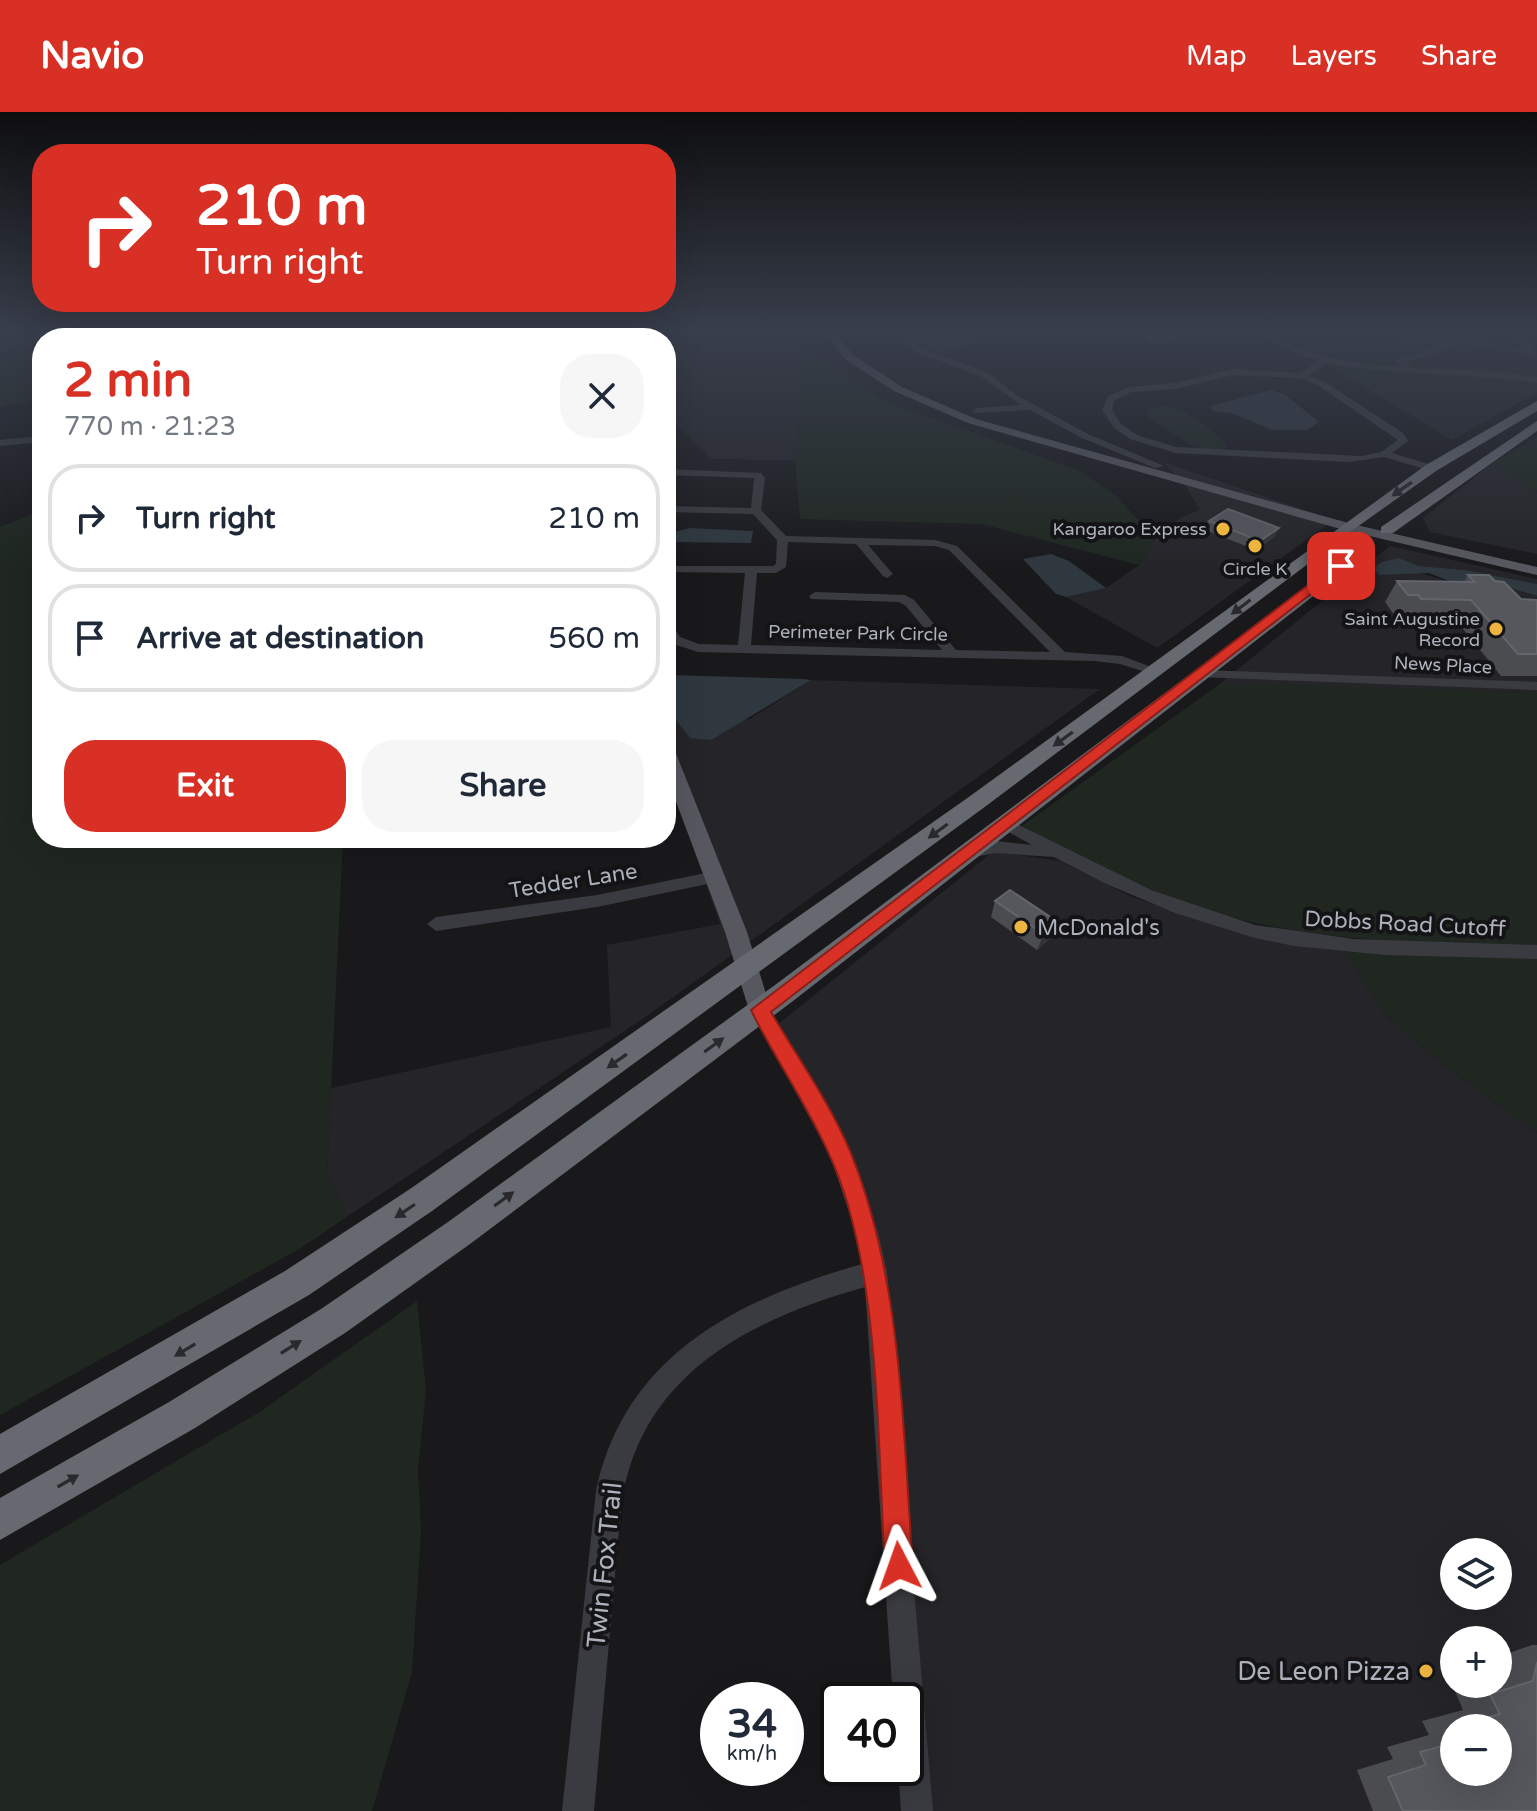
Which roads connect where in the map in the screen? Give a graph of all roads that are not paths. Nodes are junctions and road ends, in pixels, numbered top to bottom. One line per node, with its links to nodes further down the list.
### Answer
1 (947, 410): 8 (main road)
2 (986, 410): 7 (street)
3 (1037, 410): 9 (street)
4 (1107, 410): 14 (street)
5 (1362, 410): 14 (street)
6 (1528, 410): 16 (highway)
7 (976, 411): 8 (main road); 11 (main road)
8 (957, 415): 21 (main road)
9 (1058, 421): 11 (street); 15 (street)
10 (1537, 425): 20 (highway)
11 (1056, 436): 15 (main road)
12 (32, 440): 13 (street)
13 (0, 443)
14 (1384, 454): 16 (street)
15 (1159, 466): 21 (main road)
16 (1431, 468): 21 (highway, one-way to 21)
17 (676, 472): 19 (street)
18 (676, 509): 19 (street)
19 (756, 511): 23 (street)
20 (1404, 517): 22 (highway); 25 (main road)
21 (1352, 524): 22 (main road); 36 (highway, one-way to 36)
22 (1377, 538): 25 (main road); 29 (main road); 37 (highway)
23 (783, 539): 24 (street); 28 (street)
24 (859, 541): 30 (street); 35 (street)
25 (1435, 541): 26 (main road)
26 (1537, 562)
27 (676, 569): 28 (street)
28 (751, 570): 33 (street)
29 (1537, 571)
30 (887, 574)
31 (815, 596): 34 (street)
32 (676, 640): 33 (street, Perimeter Park Circle)
33 (744, 649): 34 (street, Perimeter Park Circle)
34 (952, 653): 35 (street, Perimeter Park Circle)
35 (1060, 655): 36 (street, Perimeter Park Circle)
36 (1155, 671): 39 (highway, one-way to 39)
37 (1202, 674): 38 (street, News Place); 42 (highway)
38 (1537, 686)
39 (1023, 768): 41 (highway); 42 (highway)
40 (676, 776): 45 (main road)
41 (974, 804): 43 (highway); 48 (highway, one-way to 48)
42 (1007, 824): 43 (highway); 44 (street, Dobbs Road Cutoff)
43 (969, 852): 44 (street); 49 (highway)
44 (1062, 856): 47 (street, Dobbs Road Cutoff)
45 (716, 877): 46 (street, Tedder Lane); 48 (main road)
46 (436, 924)
47 (1537, 952)
48 (749, 967): 49 (main road); 51 (highway, one-way to 51)
49 (760, 1010): 50 (street); 52 (highway, one-way to 49)
50 (875, 1272): 53 (street, Twin Fox Trail); 54 (street)
51 (0, 1455)
52 (0, 1520)
53 (578, 1811)
54 (917, 1811)

